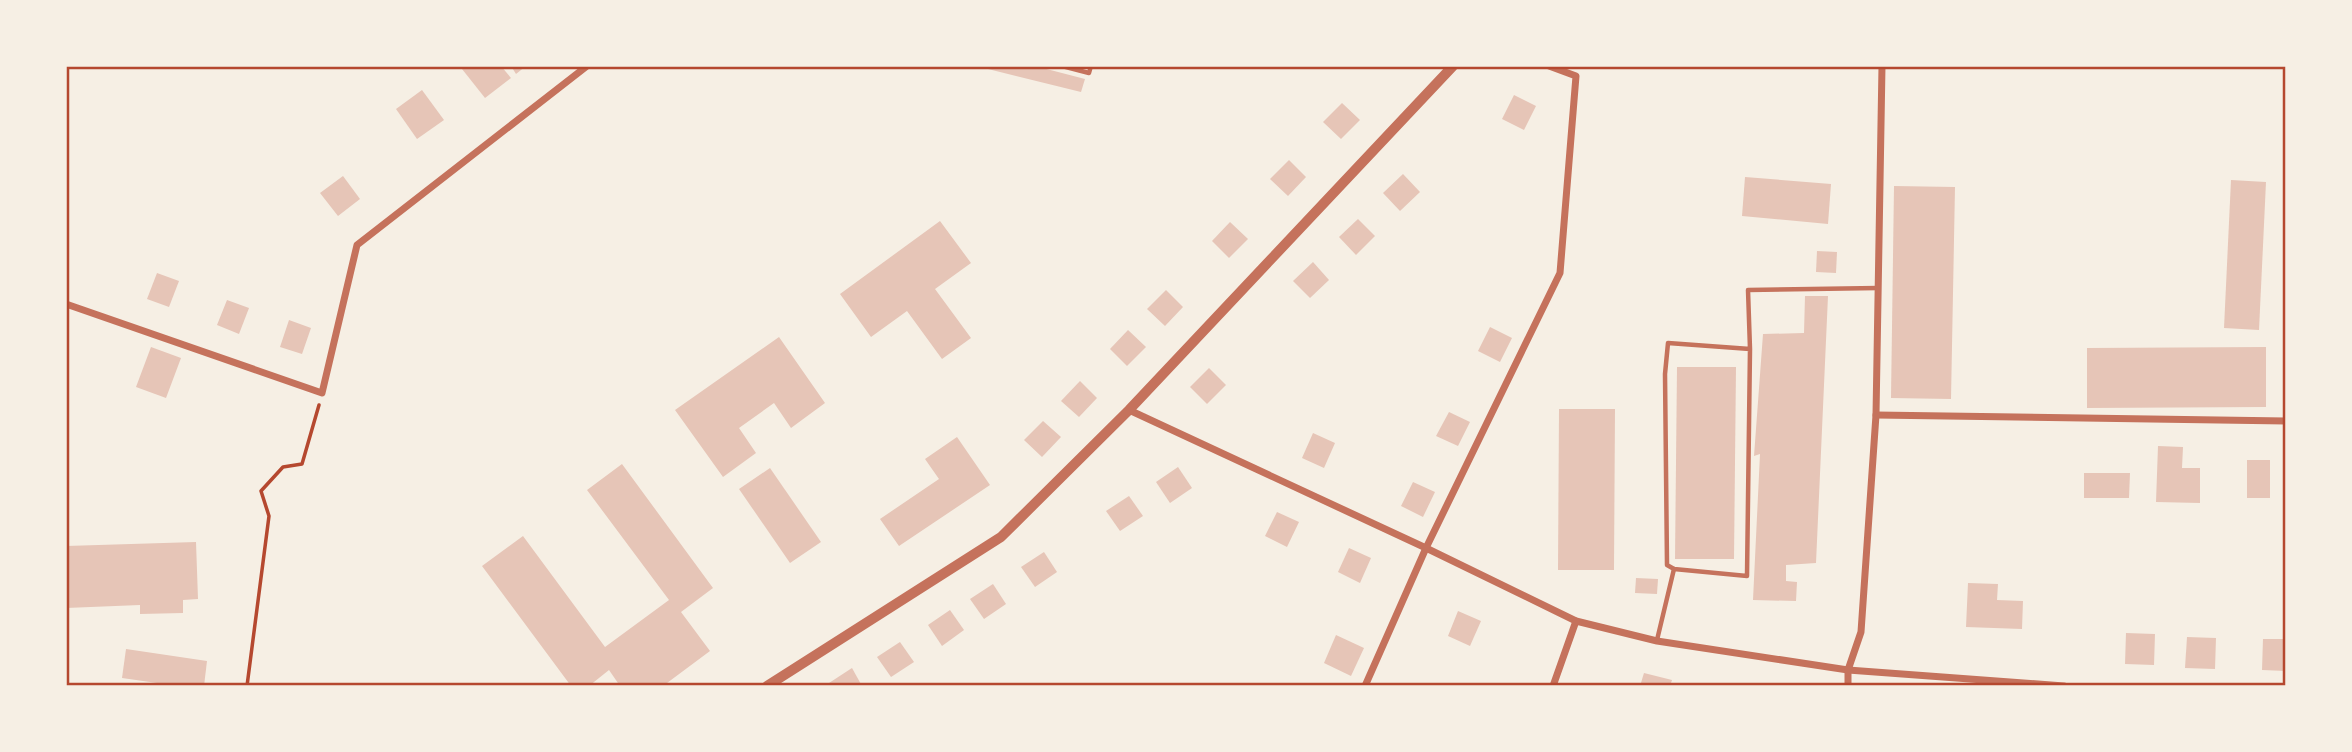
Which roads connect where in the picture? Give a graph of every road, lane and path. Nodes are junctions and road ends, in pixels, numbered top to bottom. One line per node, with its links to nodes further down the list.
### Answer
1 (587, 66): 10 (street)
2 (1062, 66): 3 (lane)
3 (1091, 66)
4 (1453, 66): 11 (street)
5 (1549, 66): 14 (street)
6 (1882, 66): 7 (street)
7 (1879, 288): 9 (lane); 12 (street)
8 (66, 304): 10 (street)
9 (1749, 349): 15 (lane); 15 (lane)
10 (322, 393): 19 (path)
11 (1129, 410): 14 (street); 20 (street)
12 (1877, 415): 13 (street); 18 (street)
13 (2286, 421)
14 (1426, 548): 16 (street); 21 (street)
15 (1674, 569): 17 (lane)
16 (1576, 621): 17 (street); 22 (street)
17 (1657, 641): 18 (street)
18 (1848, 670): 23 (street); 24 (street)
19 (247, 685)
20 (767, 685)
21 (1365, 685)
22 (1553, 685)
23 (1848, 685)
24 (2064, 685)

